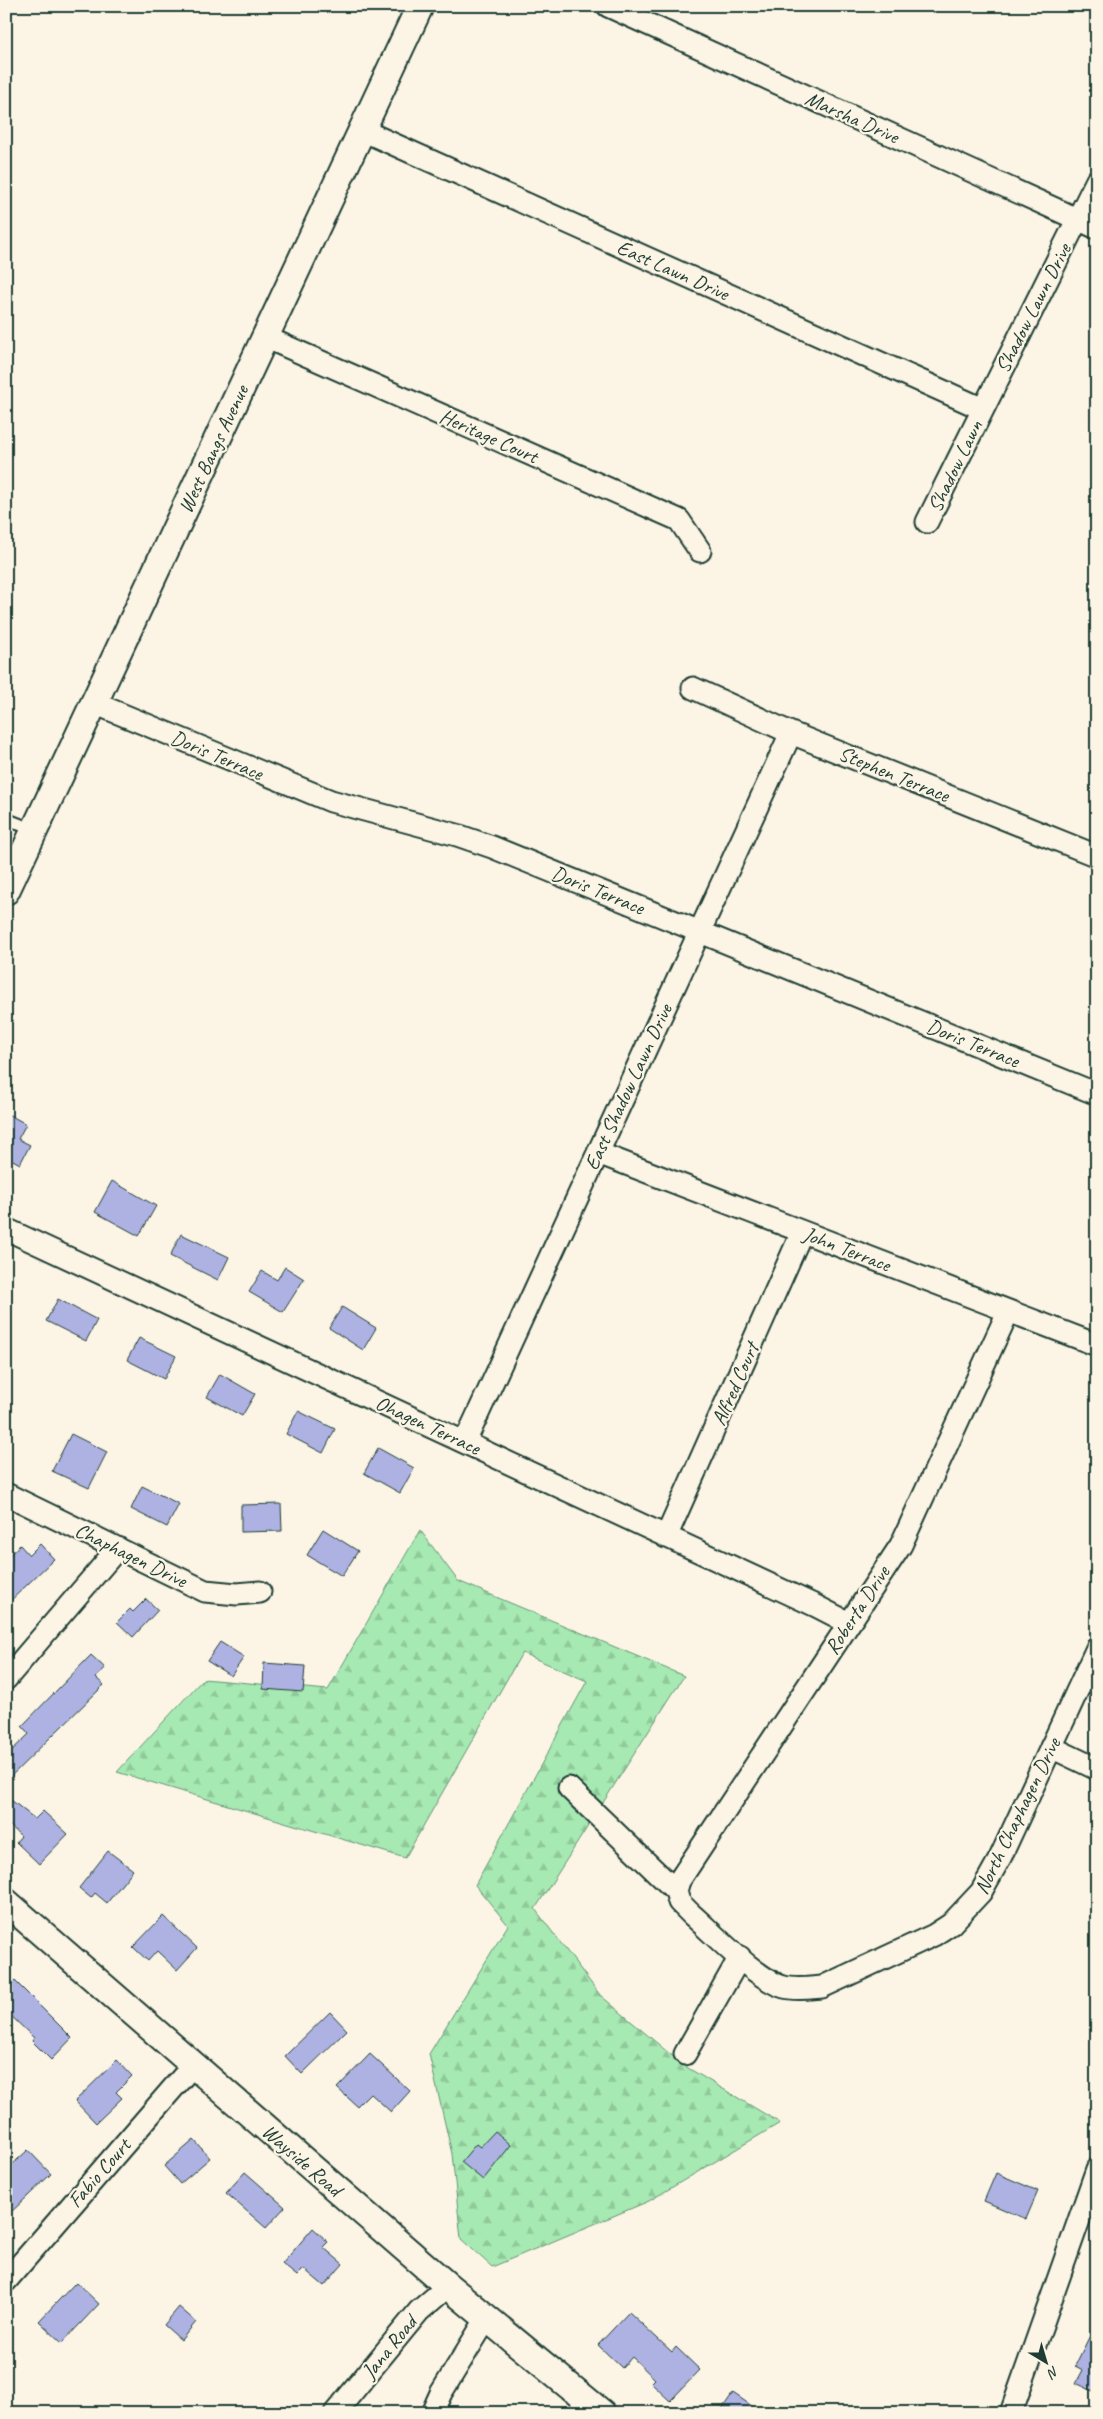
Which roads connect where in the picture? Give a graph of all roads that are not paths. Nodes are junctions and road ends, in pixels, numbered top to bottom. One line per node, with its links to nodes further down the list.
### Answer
1 (420, 6): 3 (street, West Bangs Avenue)
2 (608, 6): 5 (street, Marsha Drive)
3 (362, 130): 7 (street, West Bangs Avenue); 8 (street, East Lawn Drive)
4 (1097, 180): 5 (street, Shadow Lawn Drive)
5 (1077, 220): 6 (street, Marsha Drive); 8 (street, Shadow Lawn Drive)
6 (1097, 228)
7 (265, 338): 10 (street, Heritage Court); 12 (street, West Bangs Avenue)
8 (983, 409): 9 (street, Shadow Lawn)
9 (927, 522)
10 (700, 551)
11 (693, 688): 13 (street, Stephen Terrace)
12 (94, 704): 15 (street, West Bangs Avenue); 18 (street, Doris Terrace)
13 (791, 733): 16 (street, Stephen Terrace); 18 (street, East Shadow Lawn Drive)
14 (6, 819): 15 (lane)
15 (34, 830): 17 (street, West Bangs Avenue)
16 (1097, 856)
17 (6, 891)
18 (699, 932): 19 (street, Doris Terrace); 20 (street, East Shadow Lawn Drive)
19 (1097, 1094)
20 (598, 1154): 22 (street, John Terrace); 25 (street, East Shadow Lawn Drive)
21 (6, 1229): 25 (street, Ohagen Terrace)
22 (802, 1232): 23 (street, John Terrace); 27 (street, Alfred Court)
23 (1008, 1312): 24 (street, John Terrace); 30 (street, Roberta Drive)
24 (1097, 1345)
25 (465, 1442): 27 (street, Ohagen Terrace)
26 (6, 1494): 28 (street, Chaphagen Drive)
27 (666, 1537): 30 (street, Ohagen Terrace)
28 (118, 1548): 29 (street, Chaphagen Drive); 32 (street)
29 (260, 1592)
30 (849, 1623): 36 (street, Roberta Drive)
31 (1097, 1648): 33 (street, North Chaphagen Drive)
32 (6, 1679)
33 (1052, 1747): 34 (street); 38 (street, North Chaphagen Drive)
34 (1097, 1769)
35 (569, 1788): 36 (street, North Chaphagen Drive)
36 (676, 1892): 38 (street, North Chaphagen Drive)
37 (6, 1902): 40 (street, Wayside Road)
38 (740, 1957): 39 (street)
39 (685, 2054)
40 (193, 2065): 42 (street, Fabio Court); 43 (street, Wayside Road)
41 (1097, 2169): 48 (street)
42 (6, 2281)
43 (448, 2286): 44 (street, Wayside Road); 45 (street, Jana Road)
44 (487, 2318): 46 (street); 47 (street, Wayside Road)
45 (335, 2413)
46 (432, 2413)
47 (602, 2413)
48 (1012, 2413)

